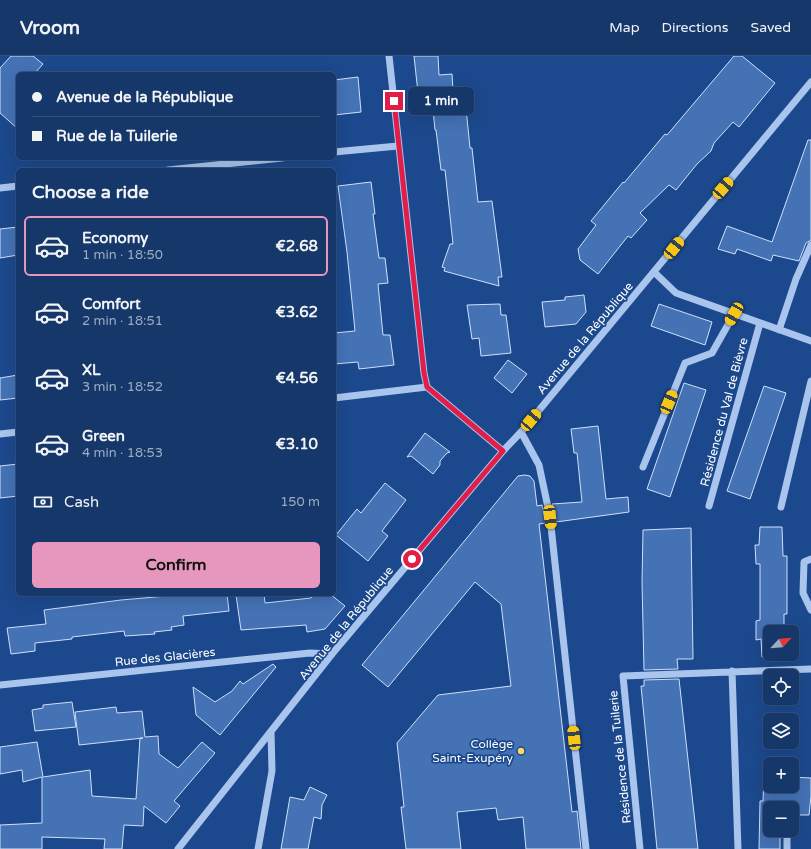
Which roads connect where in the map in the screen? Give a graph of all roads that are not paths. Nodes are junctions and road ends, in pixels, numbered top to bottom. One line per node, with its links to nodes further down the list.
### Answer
1 (389, 56): 3 (street)
2 (811, 82): 10 (street, Avenue de la République)
3 (398, 146): 4 (street); 16 (street)
4 (336, 152)
5 (263, 160): 6 (street)
6 (187, 168)
7 (16, 186): 8 (street)
8 (0, 188)
9 (811, 245): 13 (street)
10 (654, 272): 11 (street); 19 (street, Avenue de la République)
11 (734, 314): 12 (street); 22 (street, Résidence du Val de Bièvre)
12 (760, 323): 13 (street); 23 (street, Résidence du Val de Bièvre)
13 (780, 330): 14 (street)
14 (811, 341)
15 (811, 381): 24 (street)
16 (427, 387): 17 (street); 21 (street)
17 (336, 398)
18 (16, 432): 20 (street)
19 (521, 432): 21 (street, Avenue de la République); 35 (street)
20 (0, 434)
21 (503, 451): 27 (street, Avenue de la République)
22 (642, 467)
23 (709, 506)
24 (781, 507)
25 (811, 559): 26 (street)
26 (811, 610)
27 (332, 654): 30 (street, Rue des Glacières); 31 (street, Avenue de la République)
28 (811, 669): 29 (street, Résidence de la Tuilerie)
29 (732, 671): 36 (street, Résidence de la Tuilerie); 37 (street)
30 (0, 685)
31 (271, 732): 33 (street, Avenue de la République); 34 (street)
32 (787, 837): 38 (street)
33 (178, 849)
34 (258, 849)
35 (586, 849)
36 (640, 849)
37 (738, 849)
38 (787, 849)

